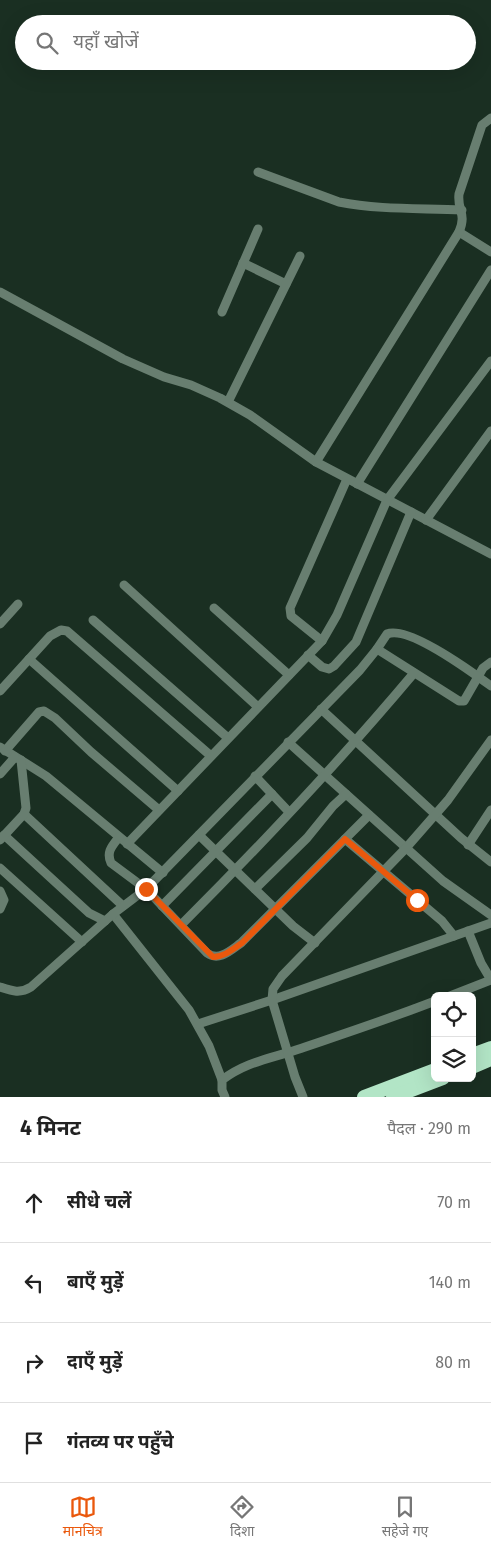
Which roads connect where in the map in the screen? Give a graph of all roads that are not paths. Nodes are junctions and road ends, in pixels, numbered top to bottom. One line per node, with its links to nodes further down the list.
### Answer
1 (491, 118): 3 (street)
2 (258, 172): 3 (street)
3 (462, 210): 5 (street)
4 (258, 229): 8 (street)
5 (459, 232): 6 (street); 16 (street)
6 (491, 252)
7 (300, 256): 10 (street)
8 (243, 263): 10 (street); 12 (street)
9 (491, 270): 18 (street)
10 (286, 284): 14 (street)
11 (0, 292): 14 (street)
12 (222, 312)
13 (491, 361): 19 (street)
14 (228, 402): 16 (street)
15 (491, 431): 21 (street)
16 (316, 462): 17 (street)
17 (347, 478): 18 (street); 28 (street)
18 (357, 484): 19 (street)
19 (388, 500): 20 (street); 28 (street)
20 (411, 512): 21 (street); 30 (street)
21 (426, 520): 22 (street)
22 (491, 554)
23 (124, 585): 38 (street)
24 (18, 604): 27 (street)
25 (214, 608): 34 (street)
26 (93, 620): 40 (street)
27 (0, 624)
28 (322, 641): 30 (street)
29 (377, 650): 33 (street); 35 (street); 39 (street)
30 (308, 655): 34 (street)
31 (29, 659): 37 (street); 45 (street); 50 (street)
32 (491, 662): 35 (street)
33 (414, 673): 35 (street); 43 (street)
34 (289, 675): 38 (street)
35 (478, 677): 36 (street)
36 (491, 686)
37 (0, 691)
38 (258, 707): 40 (street)
39 (321, 709): 42 (street); 43 (street)
40 (228, 738): 45 (street)
41 (491, 740): 57 (street)
42 (288, 742): 48 (street); 49 (street)
43 (357, 742): 48 (street); 57 (street)
44 (2, 749): 46 (street); 53 (street)
45 (211, 756): 50 (street)
46 (18, 758): 47 (street); 56 (street); 60 (street)
47 (0, 774)
48 (324, 774): 52 (street); 54 (street)
49 (255, 776): 51 (street); 59 (street)
50 (178, 791): 53 (street)
51 (272, 794): 54 (street); 66 (street)
52 (346, 794): 58 (street); 73 (street)
53 (159, 810): 63 (street)
54 (289, 812): 69 (street)
55 (491, 812): 64 (street)
56 (24, 814): 61 (street); 75 (street)
57 (435, 814): 64 (street); 65 (street)
58 (369, 815): 62 (street); 65 (street)
59 (199, 835): 66 (street); 71 (street)
60 (119, 837): 63 (street); 72 (street)
61 (2, 838): 81 (street)
62 (345, 839): 70 (street); 78 (street)
63 (128, 844): 71 (street)
64 (468, 844): 67 (street)
65 (406, 848): 70 (street); 80 (street)
66 (216, 851): 69 (street); 76 (street)
67 (491, 862)
68 (0, 868): 86 (street)
69 (236, 870): 73 (street); 83 (street)
70 (384, 872): 85 (street); 87 (street)
71 (163, 873): 72 (street)
72 (146, 889): 75 (street); 76 (street)
73 (255, 889): 78 (street)
74 (0, 891): 77 (street)
75 (124, 906): 79 (street)
76 (162, 906): 83 (street)
77 (0, 909)
78 (275, 909): 83 (street); 87 (street)
79 (113, 914): 81 (street); 93 (street)
80 (491, 915)
81 (105, 921): 86 (street)
82 (491, 923): 84 (street)
83 (181, 925)
84 (468, 931): 85 (street); 88 (street)
85 (454, 936): 91 (street)
86 (82, 942): 89 (street)
87 (315, 943): 91 (street)
88 (491, 980): 90 (street)
89 (0, 986)
90 (460, 992)
91 (272, 1000): 93 (street); 95 (street)
92 (431, 1002): 95 (street)
93 (198, 1024): 100 (street)
94 (491, 1048): 96 (highway)
95 (288, 1053): 100 (street); 103 (street)
96 (476, 1054)
97 (491, 1059): 98 (highway)
98 (476, 1065)
99 (431, 1072): 104 (highway)
100 (222, 1080): 102 (street)
101 (432, 1082): 105 (highway)
102 (225, 1097)
103 (303, 1097)
104 (364, 1097)
105 (393, 1097)

